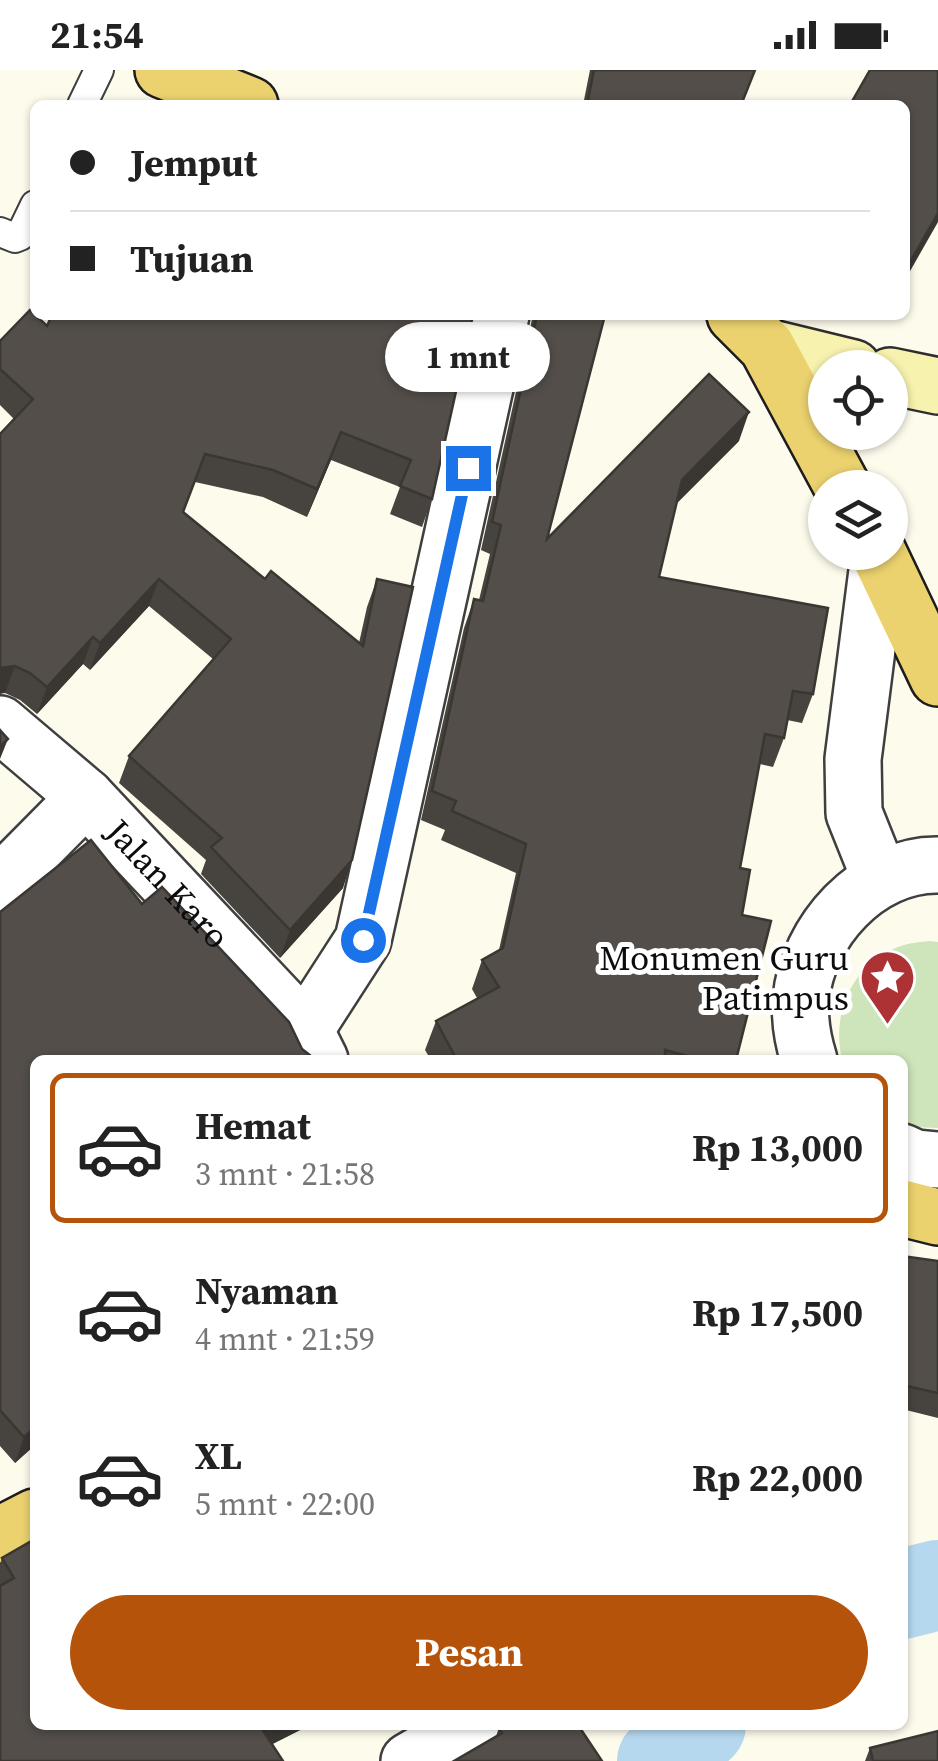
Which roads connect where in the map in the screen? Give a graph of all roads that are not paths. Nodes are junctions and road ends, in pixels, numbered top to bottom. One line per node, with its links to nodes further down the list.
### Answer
1 (99, 70): 3 (lane)
2 (162, 70): 4 (main road)
3 (84, 100)
4 (237, 100)
5 (30, 215): 6 (lane)
6 (0, 232)
7 (499, 320): 21 (street)
8 (751, 331): 9 (street); 12 (main road)
9 (808, 352)
10 (908, 380): 11 (street)
11 (938, 386)
12 (832, 470)
13 (876, 570): 19 (street)
14 (886, 570): 15 (main road)
15 (938, 678)
16 (0, 724): 17 (street, Jalan Karo)
17 (86, 798): 20 (street); 21 (street, Jalan Karo)
18 (938, 865): 19 (street)
19 (880, 878): 22 (street)
20 (0, 884)
21 (313, 1045)
22 (807, 1055)
23 (908, 1153): 24 (street)
24 (938, 1160)
25 (908, 1210): 26 (main road)
26 (938, 1217)
27 (30, 1520): 28 (main road)
28 (0, 1535)
29 (462, 1730): 30 (street)
30 (409, 1761)

